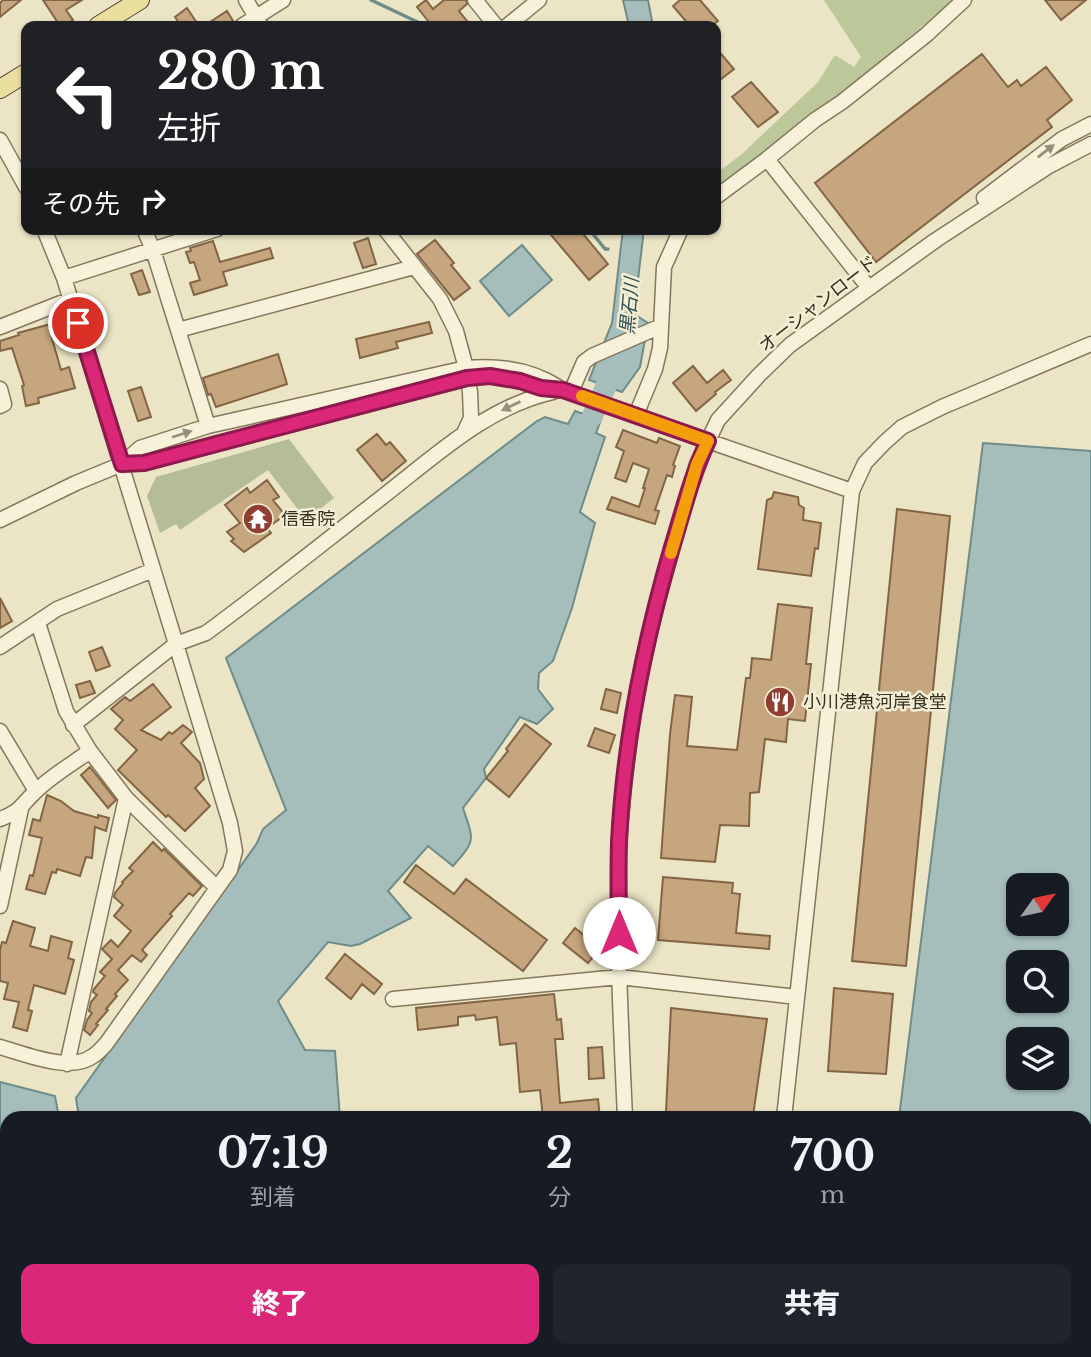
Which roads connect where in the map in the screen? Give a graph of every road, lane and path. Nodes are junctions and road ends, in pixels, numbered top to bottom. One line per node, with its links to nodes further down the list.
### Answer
1 (140, 0): 7 (main road)
2 (246, 0): 8 (street)
3 (283, 0): 9 (street)
4 (475, 0): 10 (street)
5 (540, 0): 11 (street)
6 (964, 0): 17 (street)
7 (106, 21)
8 (257, 21)
9 (259, 21)
10 (492, 21)
11 (513, 21)
12 (21, 75): 13 (main road)
13 (0, 89)
14 (1091, 124): 25 (street, オーシャンロード, one-way to 14)
15 (0, 140): 18 (street)
16 (1091, 144): 25 (street, オーシャンロード)
17 (767, 159): 19 (street); 29 (street)
18 (21, 178)
19 (721, 193)
20 (46, 235): 28 (street)
21 (147, 235): 26 (street)
22 (199, 235): 26 (street)
23 (390, 235): 27 (street)
24 (678, 235): 32 (street)
25 (936, 240): 29 (street, オーシャンロード)
26 (153, 250): 28 (street); 33 (street)
27 (414, 267): 33 (street); 35 (street)
28 (64, 278): 30 (street)
29 (869, 288): 42 (street, オーシャンロード)
30 (71, 299): 31 (street); 43 (street)
31 (0, 327)
32 (655, 329): 37 (street); 39 (street)
33 (178, 330): 40 (street)
34 (1091, 344): 44 (street)
35 (466, 373): 37 (street); 40 (street); 41 (street); 43 (street)
36 (0, 389): 38 (street)
37 (571, 392): 39 (street); 41 (street, one-way to 41)
38 (0, 406)
39 (636, 415): 42 (street)
40 (208, 426): 43 (street, one-way to 40)
41 (464, 433): 48 (street)
42 (708, 441): 44 (street); 59 (street, オーシャンロード)
43 (122, 464): 45 (street); 46 (street)
44 (852, 492): 60 (street)
45 (0, 520)
46 (153, 570): 47 (street); 48 (street)
47 (38, 623): 49 (street); 50 (street)
48 (176, 644): 50 (street); 57 (street)
49 (0, 647)
50 (73, 725): 52 (street)
51 (0, 731): 53 (street)
52 (90, 751): 53 (street); 54 (street)
53 (36, 791): 55 (street)
54 (126, 798): 57 (street); 63 (street)
55 (21, 808): 56 (street); 58 (street)
56 (0, 819)
57 (217, 888): 63 (street)
58 (0, 906)
59 (619, 977): 60 (street); 61 (street); 64 (street, オーシャンロード)
60 (797, 997): 65 (street)
61 (393, 999)
62 (0, 1047): 63 (street)
63 (68, 1064)
64 (625, 1111)
65 (785, 1111)

